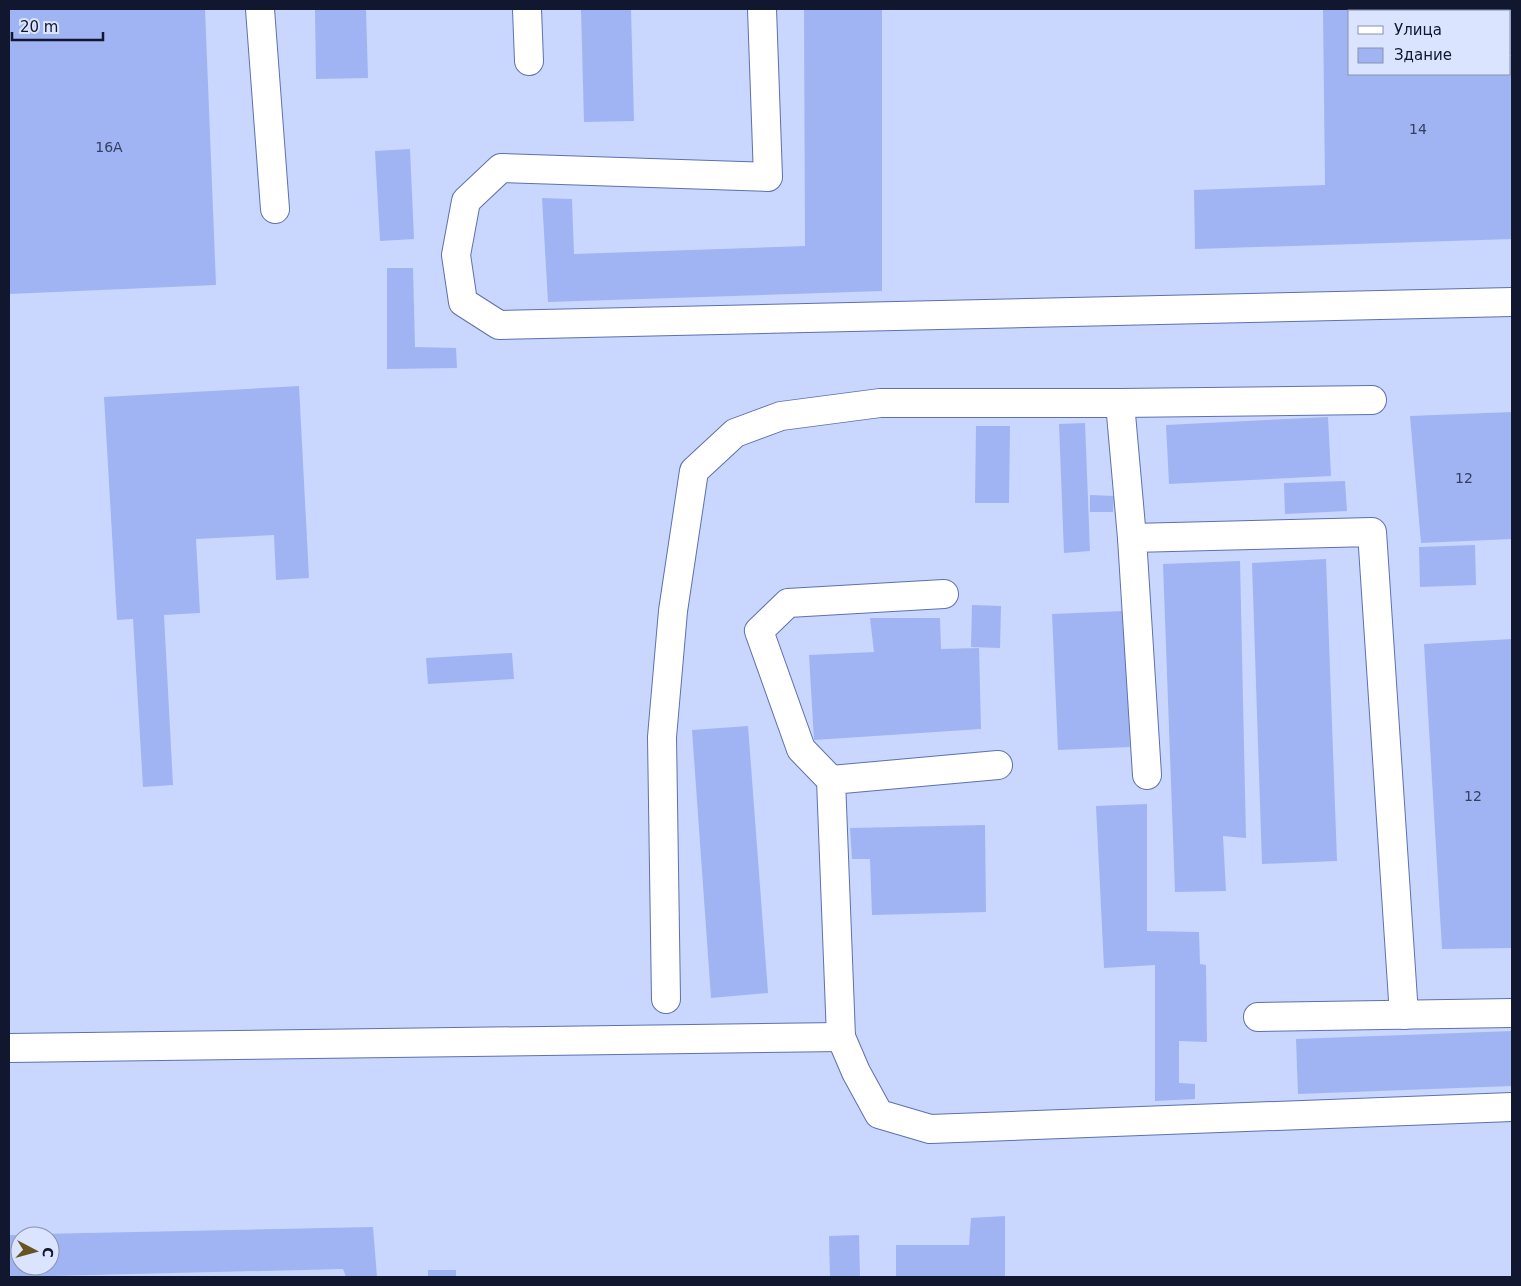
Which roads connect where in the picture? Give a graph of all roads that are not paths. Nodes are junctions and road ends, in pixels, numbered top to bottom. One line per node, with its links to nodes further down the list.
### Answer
1 (260, 9): 5 (lane)
2 (527, 9): 4 (lane)
3 (762, 9): 6 (lane)
4 (529, 61)
5 (275, 208)
6 (1512, 302)
7 (1372, 400): 8 (lane)
8 (1120, 403): 9 (lane); 14 (lane)
9 (1132, 538): 12 (lane); 16 (lane)
10 (944, 594): 13 (lane)
11 (998, 765): 13 (lane)
12 (1147, 775)
13 (831, 780): 18 (lane)
14 (666, 999)
15 (1512, 1013): 16 (lane)
16 (1404, 1015): 17 (lane)
17 (1258, 1017)
18 (841, 1037): 19 (lane); 20 (lane)
19 (9, 1048)
20 (1512, 1107)

